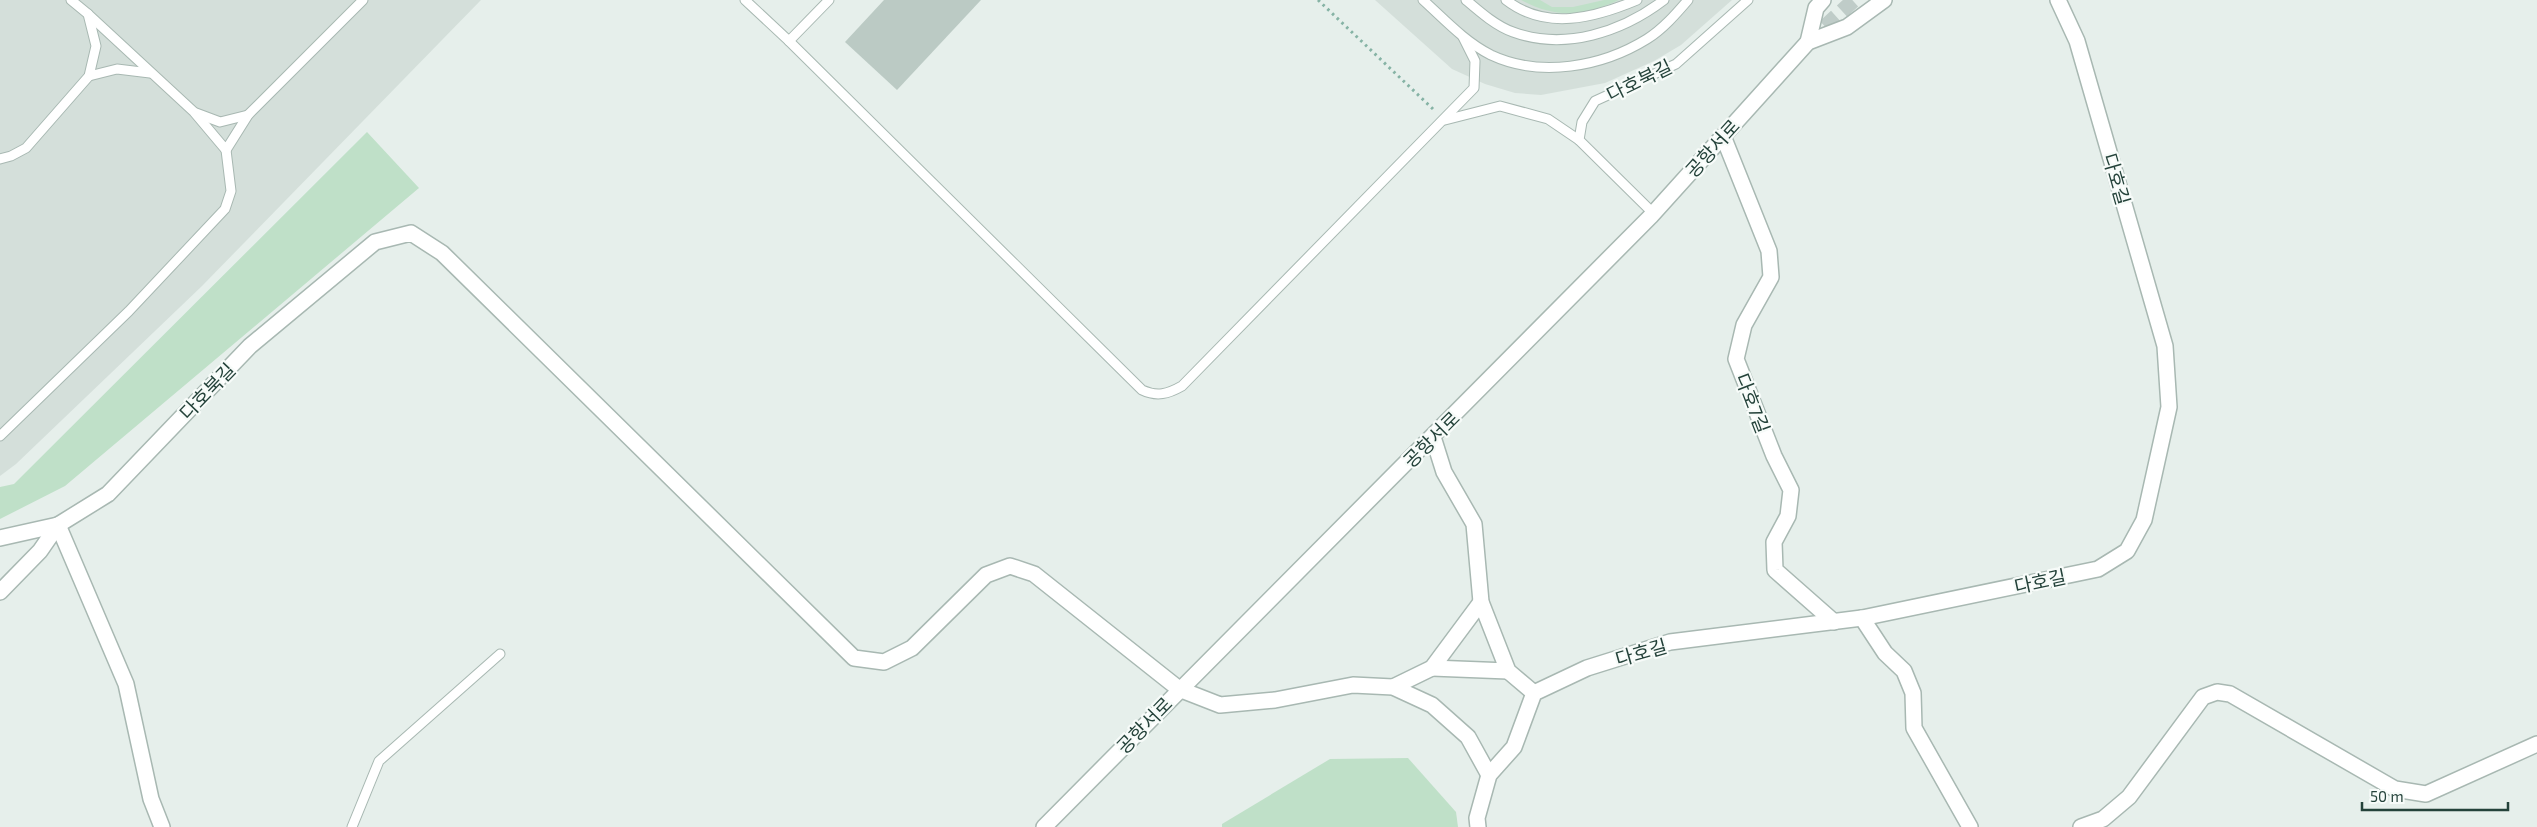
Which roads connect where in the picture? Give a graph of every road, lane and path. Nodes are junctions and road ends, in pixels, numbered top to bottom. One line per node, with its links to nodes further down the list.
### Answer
1 (72, 0): 16 (lane)
2 (363, 0): 23 (lane)
3 (745, 0): 18 (lane)
4 (829, 0): 18 (lane)
5 (1318, 0): 24 (path)
6 (1423, 0): 17 (lane)
7 (1466, 0): 10 (lane)
8 (1506, 0): 9 (lane)
9 (1637, 0)
10 (1664, 0)
11 (1688, 0): 17 (lane)
12 (1748, 0): 26 (lane, 다호북길)
13 (1823, 0): 19 (street)
14 (1884, 0): 19 (street)
15 (2058, 0): 36 (street, 다호길)
16 (88, 14): 20 (lane); 21 (lane)
17 (1463, 37): 24 (lane)
18 (789, 41): 24 (lane)
19 (1808, 42): 25 (street, 공항서로)
20 (150, 73): 21 (lane); 22 (lane)
21 (89, 76): 28 (lane)
22 (194, 112): 23 (lane); 27 (lane)
23 (248, 115): 27 (lane)
24 (1445, 120): 26 (lane)
25 (1723, 136): 29 (street, 공항서로); 37 (street, 다호7길)
26 (1579, 140): 29 (lane)
27 (226, 150): 30 (lane)
28 (1, 160)
29 (1653, 214): 31 (street, 공항서로)
30 (0, 436)
31 (1433, 437): 35 (street); 42 (street, 공항서로)
32 (58, 525): 33 (street, 다호북길); 34 (street); 42 (street, 다호북길); 46 (street)
33 (0, 538)
34 (0, 592)
35 (1481, 602): 39 (street); 40 (street)
36 (1862, 618): 37 (street, 다호길); 50 (street)
37 (1834, 622): 43 (street, 다호길)
38 (500, 654): 47 (lane)
39 (1432, 668): 40 (street); 41 (street)
40 (1508, 671): 43 (street)
41 (1392, 687): 42 (street); 45 (street)
42 (1179, 689): 48 (street, 공항서로)
43 (1534, 693): 45 (street)
44 (2537, 744): 51 (street)
45 (1489, 775): 49 (street)
46 (162, 827)
47 (352, 827)
48 (1044, 827)
49 (1478, 827)
50 (1970, 827)
51 (2082, 827)

